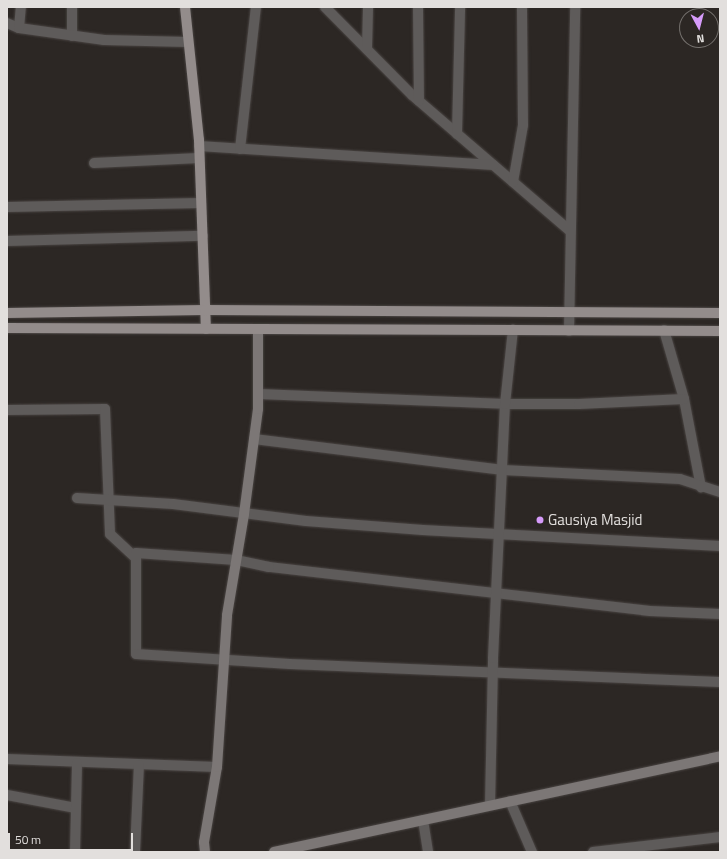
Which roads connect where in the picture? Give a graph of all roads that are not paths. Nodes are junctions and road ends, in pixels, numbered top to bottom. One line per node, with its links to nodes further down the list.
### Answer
1 (21, 7): 12 (street)
2 (72, 7): 13 (street)
3 (185, 7): 14 (main road)
4 (256, 7): 19 (street)
5 (326, 7): 15 (street)
6 (368, 7): 15 (street)
7 (418, 7): 16 (street)
8 (460, 7): 17 (street)
9 (522, 7): 23 (street)
10 (575, 7): 26 (street)
11 (7, 23): 12 (street)
12 (19, 28): 13 (street)
13 (72, 36): 14 (street)
14 (188, 42): 18 (main road)
15 (367, 49): 16 (street)
16 (419, 101): 17 (street)
17 (457, 134): 22 (street)
18 (199, 146): 19 (street); 20 (main road)
19 (240, 149): 22 (street)
20 (199, 158): 21 (street); 24 (main road)
21 (94, 163)
22 (493, 165): 23 (street)
23 (514, 182): 26 (street)
24 (202, 202): 25 (street); 27 (main road)
25 (7, 207)
26 (570, 231): 30 (street)
27 (203, 236): 28 (street); 29 (main road)
28 (7, 241)
29 (205, 310): 30 (main road); 31 (main road); 34 (main road)
30 (570, 311): 32 (main road); 38 (street)
31 (7, 313)
32 (720, 313)
33 (7, 328): 34 (main road)
34 (206, 328): 35 (main road)
35 (258, 329): 36 (main road); 40 (main road)
36 (513, 329): 38 (main road); 42 (street)
37 (664, 330): 38 (main road); 39 (main road); 41 (street)
38 (569, 331)
39 (720, 331)
40 (259, 394): 42 (street); 44 (main road)
41 (684, 398): 42 (street); 46 (street)
42 (506, 404): 45 (street)
43 (7, 410): 49 (street)
44 (254, 439): 45 (street); 50 (main road)
45 (503, 470): 46 (street); 51 (street)
46 (701, 487): 47 (street)
47 (720, 492)
48 (77, 498): 49 (street)
49 (109, 500): 50 (street); 53 (street)
50 (244, 514): 51 (street); 54 (main road)
51 (500, 535): 52 (street); 55 (street)
52 (720, 546)
53 (136, 558): 54 (street); 57 (street)
54 (236, 560): 55 (street); 57 (main road)
55 (497, 593): 56 (street); 58 (street)
56 (720, 614)
57 (224, 659): 58 (street); 64 (main road)
58 (492, 673): 59 (street); 67 (street)
59 (720, 682)
60 (720, 756): 66 (main road)
61 (7, 759): 62 (street)
62 (78, 763): 63 (street); 68 (street)
63 (139, 765): 64 (street); 72 (street)
64 (217, 768): 73 (main road)
65 (7, 795): 68 (street)
66 (510, 801): 67 (main road); 76 (street)
67 (490, 805): 69 (main road)
68 (76, 808): 71 (street)
69 (423, 820): 74 (main road); 75 (street)
70 (720, 837): 77 (street)
71 (75, 852)
72 (135, 852)
73 (206, 852)
74 (274, 852)
75 (428, 852)
76 (532, 852)
77 (593, 852)

